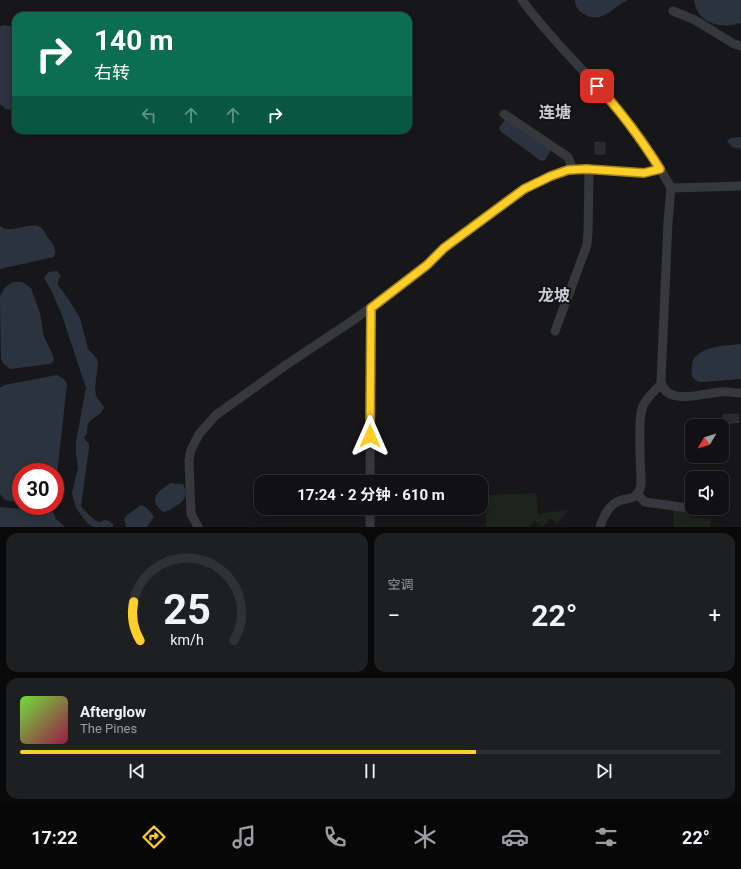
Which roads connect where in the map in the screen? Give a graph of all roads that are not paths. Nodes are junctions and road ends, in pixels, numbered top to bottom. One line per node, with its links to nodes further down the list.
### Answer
1 (522, 0): 6 (street)
2 (673, 11): 3 (street)
3 (741, 46)
4 (504, 114): 7 (street)
5 (589, 169): 6 (street); 7 (street); 11 (street)
6 (660, 169): 8 (street)
7 (573, 170): 10 (street)
8 (670, 186): 9 (street); 12 (street)
9 (741, 186)
10 (371, 308): 14 (street); 18 (street)
11 (555, 331)
12 (661, 384): 13 (street); 15 (street)
13 (741, 393)
14 (370, 475)
15 (637, 494): 16 (street); 20 (street)
16 (685, 508)
17 (370, 515): 19 (street)
18 (198, 527)
19 (370, 527)
20 (600, 527)

